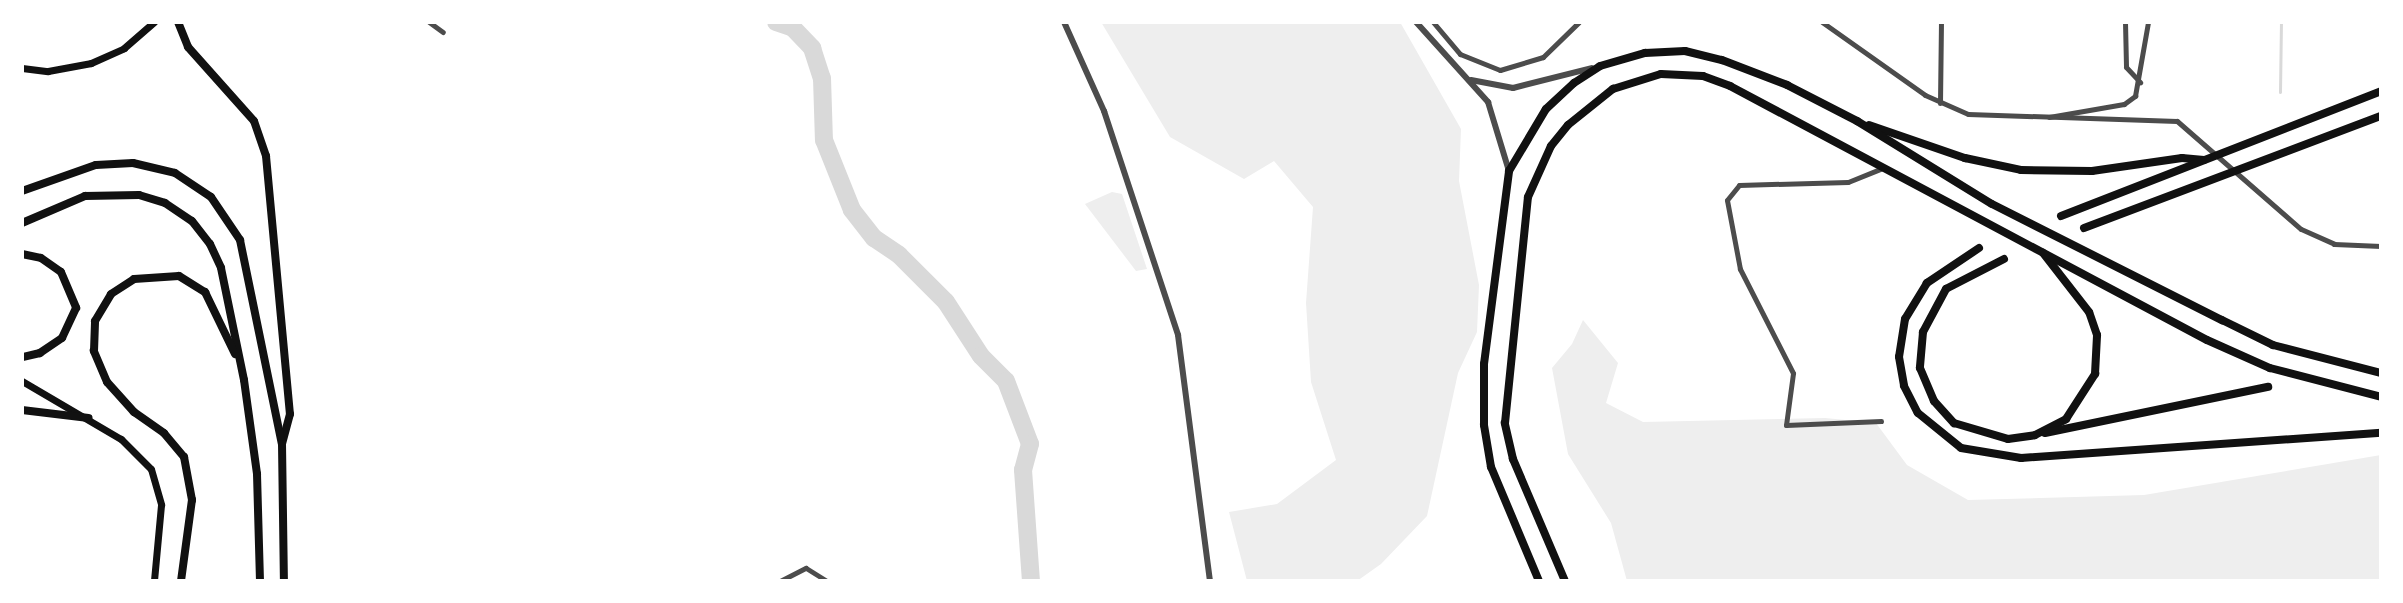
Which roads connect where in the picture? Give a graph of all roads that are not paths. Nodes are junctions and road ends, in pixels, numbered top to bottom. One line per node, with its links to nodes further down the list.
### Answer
1 (154, 22): 16 (main road)
2 (178, 22): 47 (highway)
3 (429, 22): 12 (street)
4 (1064, 22): 54 (street)
5 (1416, 22): 14 (street)
6 (1433, 22): 13 (street)
7 (1579, 22): 13 (street)
8 (1822, 22): 20 (street)
9 (1941, 22): 20 (street)
10 (2125, 22): 18 (street)
11 (2148, 22): 18 (street)
12 (443, 32)
13 (1460, 54): 14 (street)
14 (1453, 63): 17 (street)
15 (1600, 66): 17 (street); 23 (highway); 26 (highway)
16 (22, 68)
17 (1471, 80): 26 (street)
18 (2140, 82): 22 (street)
19 (2381, 91): 24 (highway)
20 (1940, 103): 22 (street)
21 (2381, 116): 30 (highway)
22 (2045, 119): 31 (street)
23 (1857, 121): 24 (highway); 37 (highway)
24 (2204, 160): 28 (highway)
25 (1883, 167): 33 (highway); 44 (street); 56 (highway)
26 (1509, 171): 55 (highway)
27 (22, 191): 47 (highway)
28 (2061, 216)
29 (22, 223): 38 (highway)
30 (2084, 228)
31 (2381, 246)
32 (1979, 248): 45 (highway)
33 (2040, 250): 41 (highway); 46 (highway)
34 (22, 254): 36 (highway)
35 (2004, 259): 46 (highway)
36 (22, 357)
37 (2381, 373)
38 (244, 380): 49 (highway); 50 (highway)
39 (22, 381): 43 (main road)
40 (2268, 387): 46 (highway)
41 (2381, 397)
42 (22, 410): 43 (highway)
43 (89, 418): 48 (main road)
44 (1881, 421)
45 (2381, 433)
46 (2035, 435)
47 (282, 444): 51 (highway)
48 (154, 581)
49 (181, 581)
50 (260, 581)
51 (284, 581)
52 (780, 581): 53 (street)
53 (827, 581)
54 (1210, 581)
55 (1539, 581)
56 (1565, 581)

